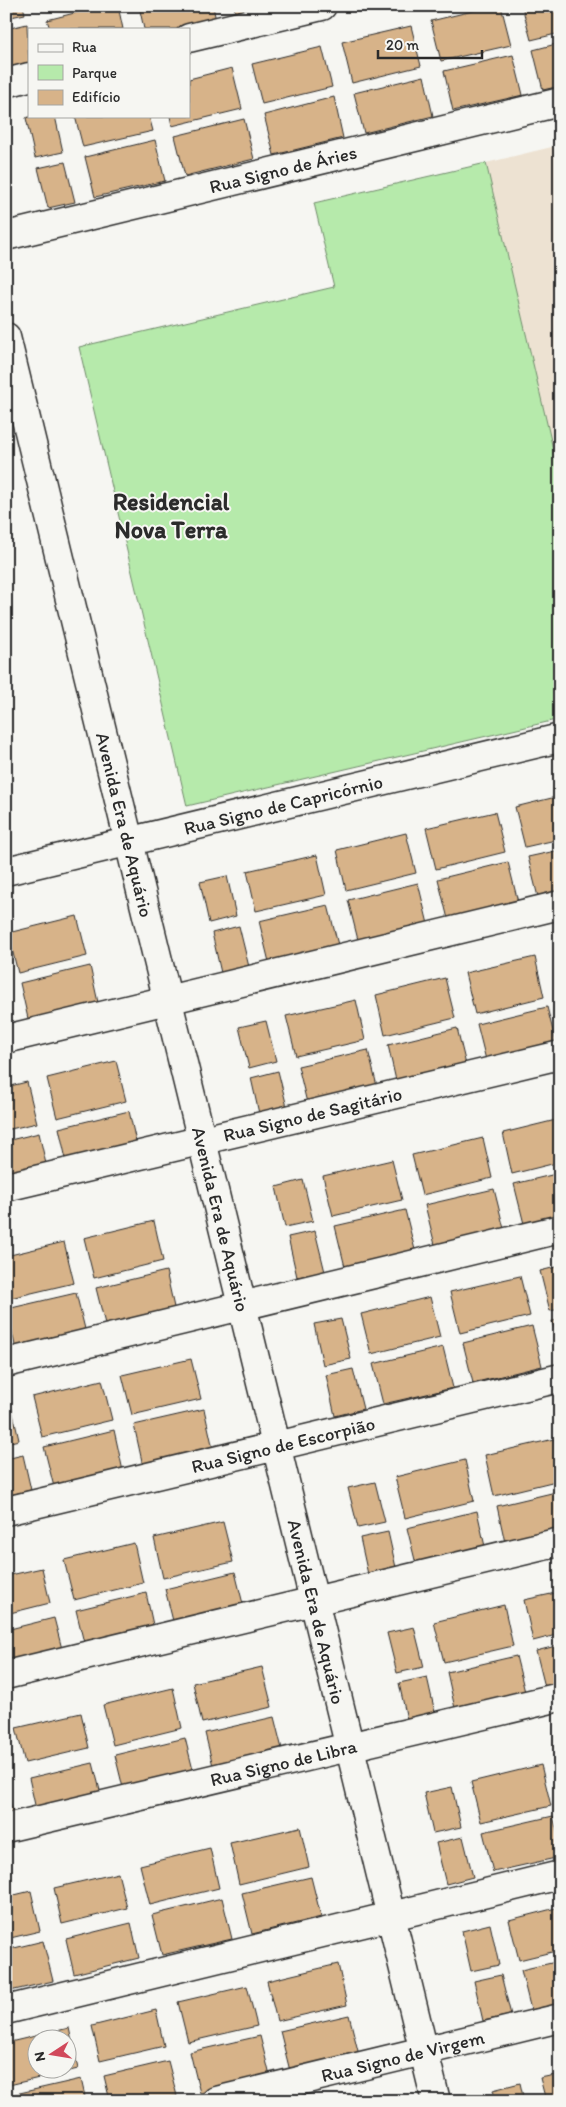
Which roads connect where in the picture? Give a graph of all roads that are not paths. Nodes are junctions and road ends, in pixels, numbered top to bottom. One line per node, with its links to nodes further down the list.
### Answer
1 (322, 6): 2 (street)
2 (190, 38)
3 (28, 77): 4 (street)
4 (6, 82)
5 (560, 102): 6 (street, Rua Signo de Áries)
6 (6, 236)
7 (6, 337): 9 (street, Avenida Era de Aquário)
8 (560, 738): 9 (street, Rua Signo de Capricórnio)
9 (129, 841): 10 (street, Rua Signo de Capricórnio); 12 (street, Avenida Era de Aquário)
10 (6, 870)
11 (560, 904): 12 (street)
12 (168, 1000): 13 (street); 15 (street, Avenida Era de Aquário)
13 (6, 1040)
14 (560, 1055): 15 (street, Rua Signo de Sagitário)
15 (202, 1140): 16 (street, Rua Signo de Sagitário); 18 (street, Avenida Era de Aquário)
16 (6, 1187)
17 (560, 1229): 18 (street)
18 (242, 1306): 19 (street); 21 (street, Avenida Era de Aquário)
19 (6, 1364)
20 (560, 1378): 21 (street, Rua Signo de Escorpião)
21 (276, 1446): 22 (street, Rua Signo de Escorpião); 24 (street, Avenida Era de Aquário)
22 (6, 1511)
23 (560, 1542): 24 (street)
24 (314, 1601): 25 (street); 27 (street, Avenida Era de Aquário)
25 (6, 1675)
26 (560, 1697): 27 (street, Rua Signo de Libra)
27 (350, 1747): 28 (street, Rua Signo de Libra); 30 (street, Avenida Era de Aquário)
28 (6, 1828)
29 (560, 1875): 30 (street)
30 (391, 1916): 31 (street); 33 (street, Avenida Era de Aquário)
31 (6, 2010)
32 (560, 2018): 33 (street, Rua Signo de Virgem)
33 (424, 2051): 34 (street, Rua Signo de Virgem); 35 (street, Avenida Era de Aquário)
34 (216, 2101)
35 (436, 2101)

